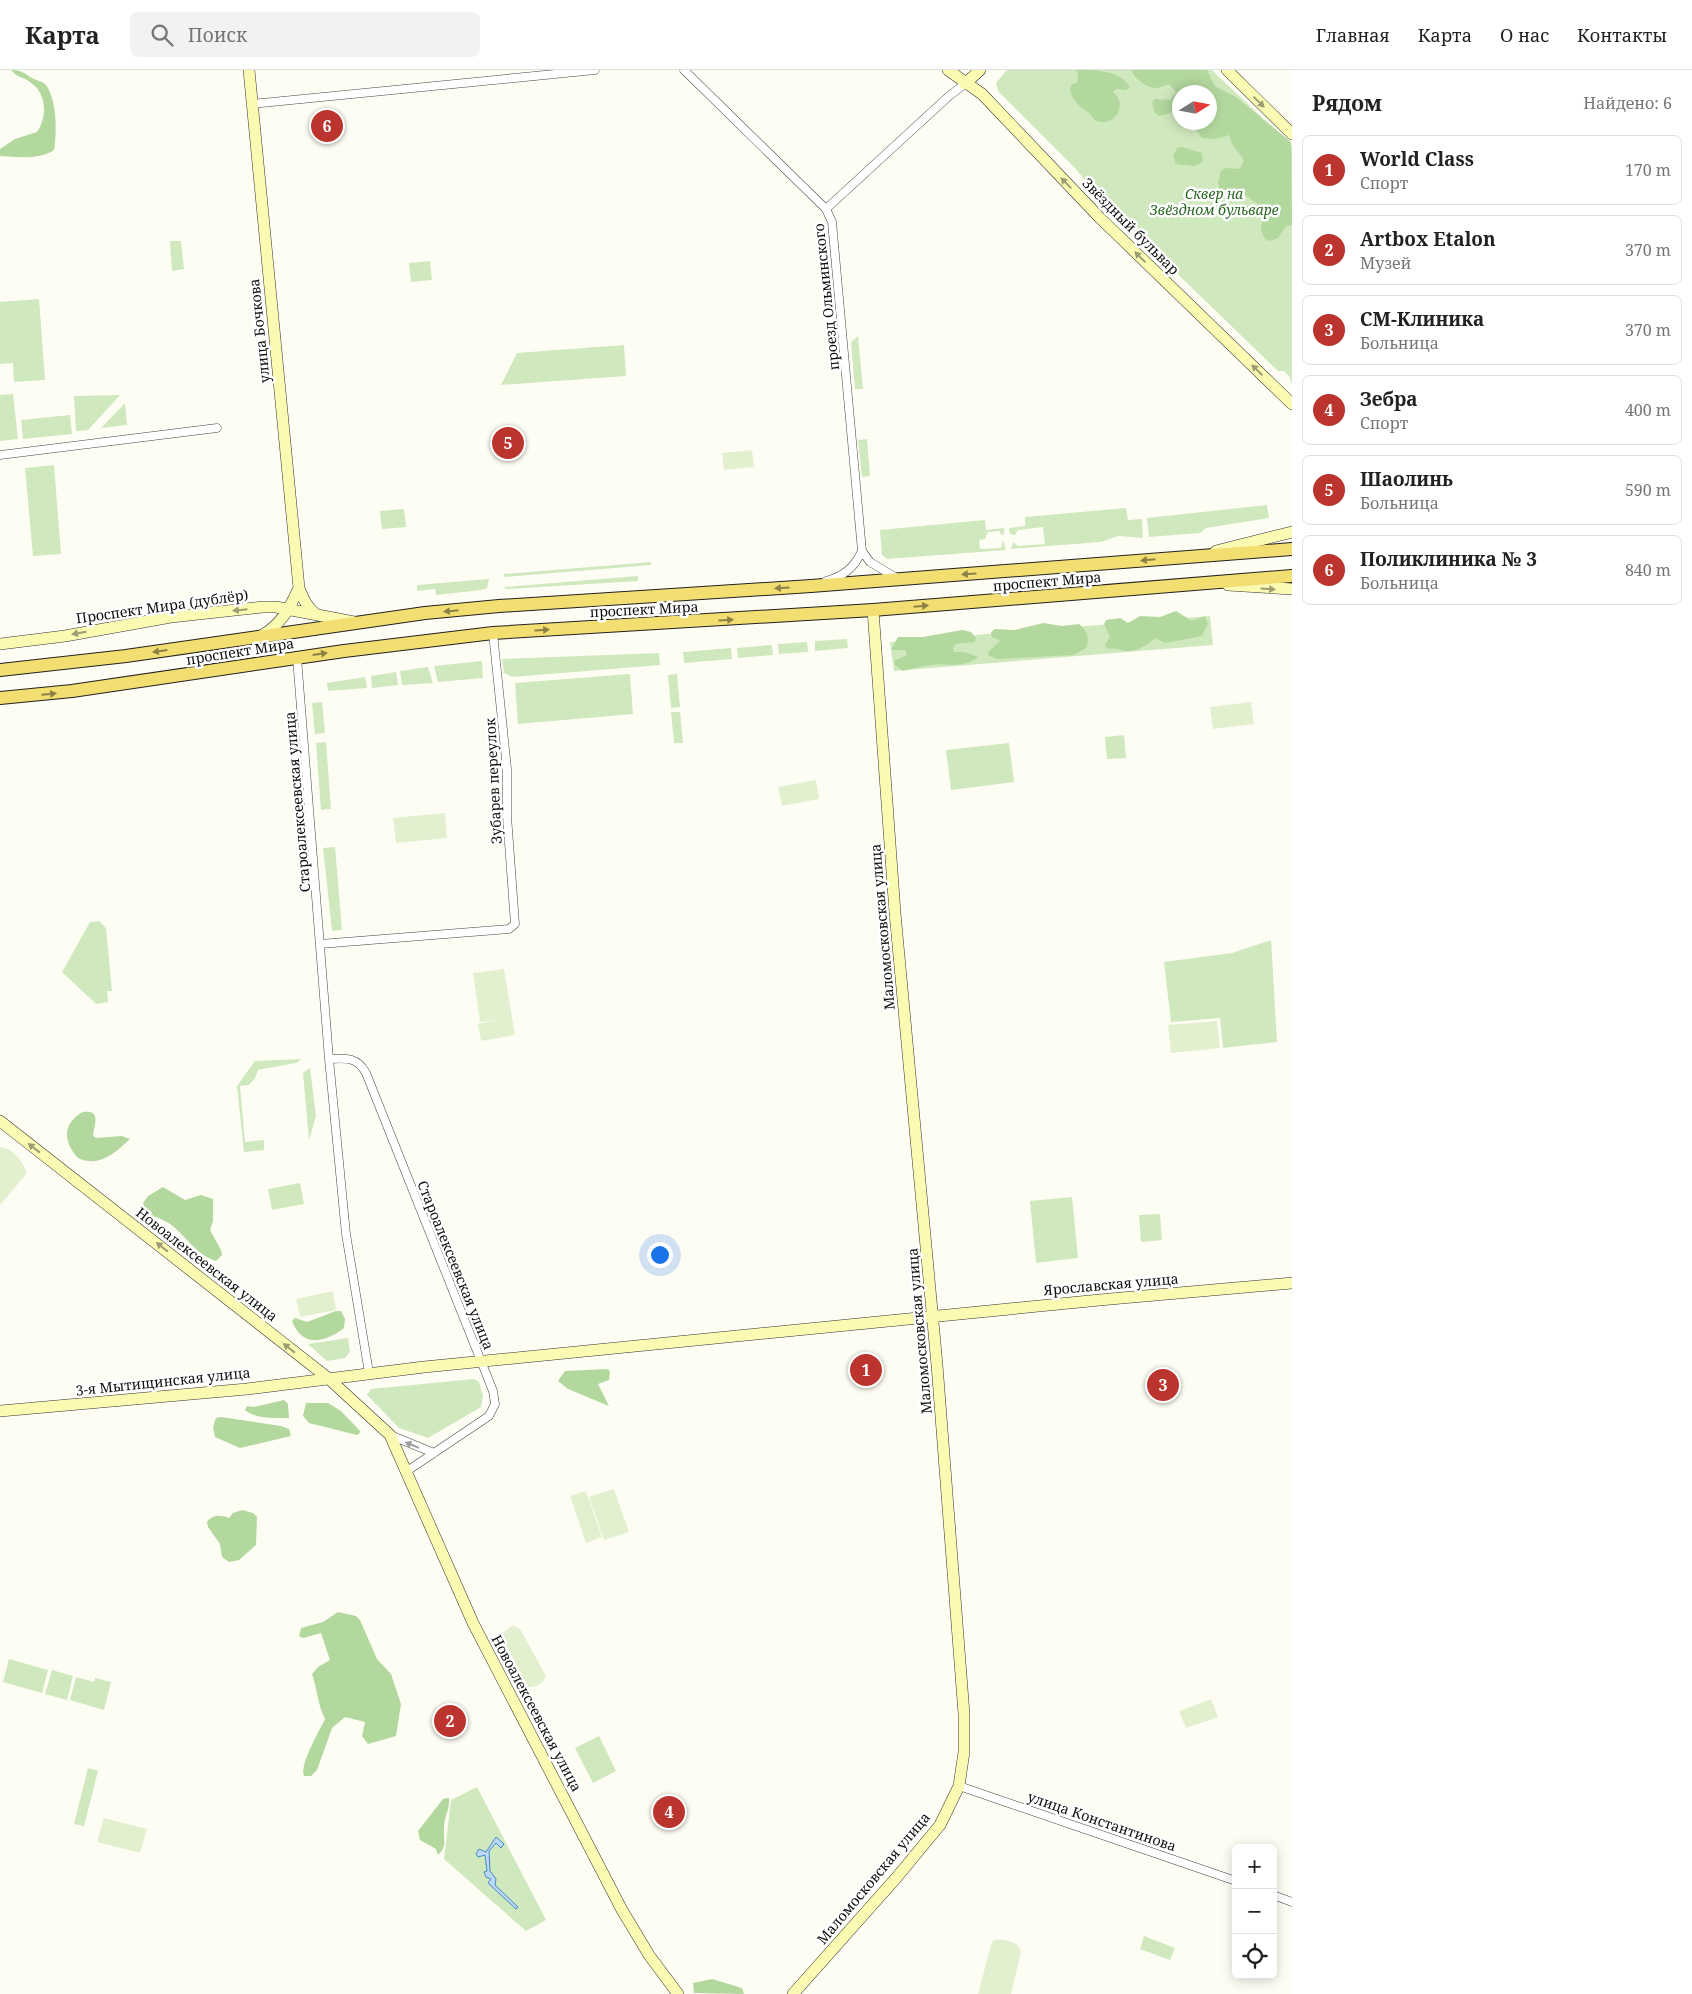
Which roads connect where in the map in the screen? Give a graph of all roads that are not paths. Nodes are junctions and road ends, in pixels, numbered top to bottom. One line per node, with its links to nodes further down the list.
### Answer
1 (249, 70): 8 (street, улица Бочкова)
2 (595, 70): 8 (street)
3 (684, 70): 10 (street, проезд Ольминского)
4 (948, 70): 7 (street, Звёздный бульвар)
5 (980, 70): 7 (street)
6 (1227, 70): 9 (street, one-way to 9)
7 (965, 84): 10 (street); 11 (street, Звёздный бульвар, one-way to 7)
8 (252, 104): 22 (street, улица Бочкова)
9 (1292, 134)
10 (826, 209): 16 (street, проезд Ольминского)
11 (1292, 404)
12 (217, 428): 13 (street)
13 (0, 455)
14 (1292, 532): 17 (street)
15 (1292, 549): 17 (main road, проспект Мира)
16 (862, 551): 19 (street); 21 (street)
17 (1197, 556): 19 (main road, проспект Мира, one-way to 19)
18 (1292, 576): 20 (main road, проспект Мира)
19 (900, 580): 21 (main road, проспект Мира)
20 (1208, 582): 23 (street, one-way to 23); 25 (main road, проспект Мира, one-way to 20)
21 (810, 586): 27 (main road, проспект Мира, one-way to 27)
22 (299, 588): 24 (street); 26 (street, улица Бочкова)
23 (1292, 590)
24 (288, 609): 26 (street, Проспект Мира (дублёр)); 29 (street); 30 (street, Проспект Мира (дублёр), one-way to 30)
25 (873, 610): 28 (main road, проспект Мира, one-way to 25); 38 (street, Маломосковская улица)
26 (317, 615): 27 (street, Проспект Мира (дублёр))
27 (356, 623): 29 (main road, проспект Мира)
28 (493, 633): 31 (main road, проспект Мира, one-way to 28); 34 (street, Зубарев переулок)
29 (260, 636): 32 (main road, проспект Мира, one-way to 32)
30 (0, 644)
31 (297, 658): 33 (main road, проспект Мира, one-way to 31); 34 (street, Староалексеевская улица)
32 (0, 670)
33 (0, 698)
34 (320, 944): 35 (street, Староалексеевская улица)
35 (329, 1059): 39 (street, Староалексеевская улица); 40 (street, Староалексеевская улица)
36 (0, 1120): 41 (street, Новоалексеевская улица, one-way to 36)
37 (1292, 1283): 38 (street, Ярославская улица)
38 (932, 1317): 39 (street, Ярославская улица); 46 (street, Маломосковская улица)
39 (482, 1361): 40 (street, 3-я Мытищинская улица); 44 (street, Староалексеевская улица)
40 (369, 1373): 41 (street, 3-я Мытищинская улица)
41 (328, 1378): 42 (street, 3-я Мытищинская улица); 43 (street, Новоалексеевская улица)
42 (0, 1411)
43 (390, 1436): 44 (street, Новоалексеевская улица, one-way to 43); 45 (street, Новоалексеевская улица)
44 (434, 1453): 45 (street, Староалексеевская улица)
45 (406, 1471): 51 (street, Новоалексеевская улица)
46 (959, 1786): 47 (street, улица Константинова); 50 (street, Маломосковская улица)
47 (1232, 1880)
48 (1277, 1896): 49 (street)
49 (1292, 1902)
50 (794, 1993)
51 (678, 1994)

